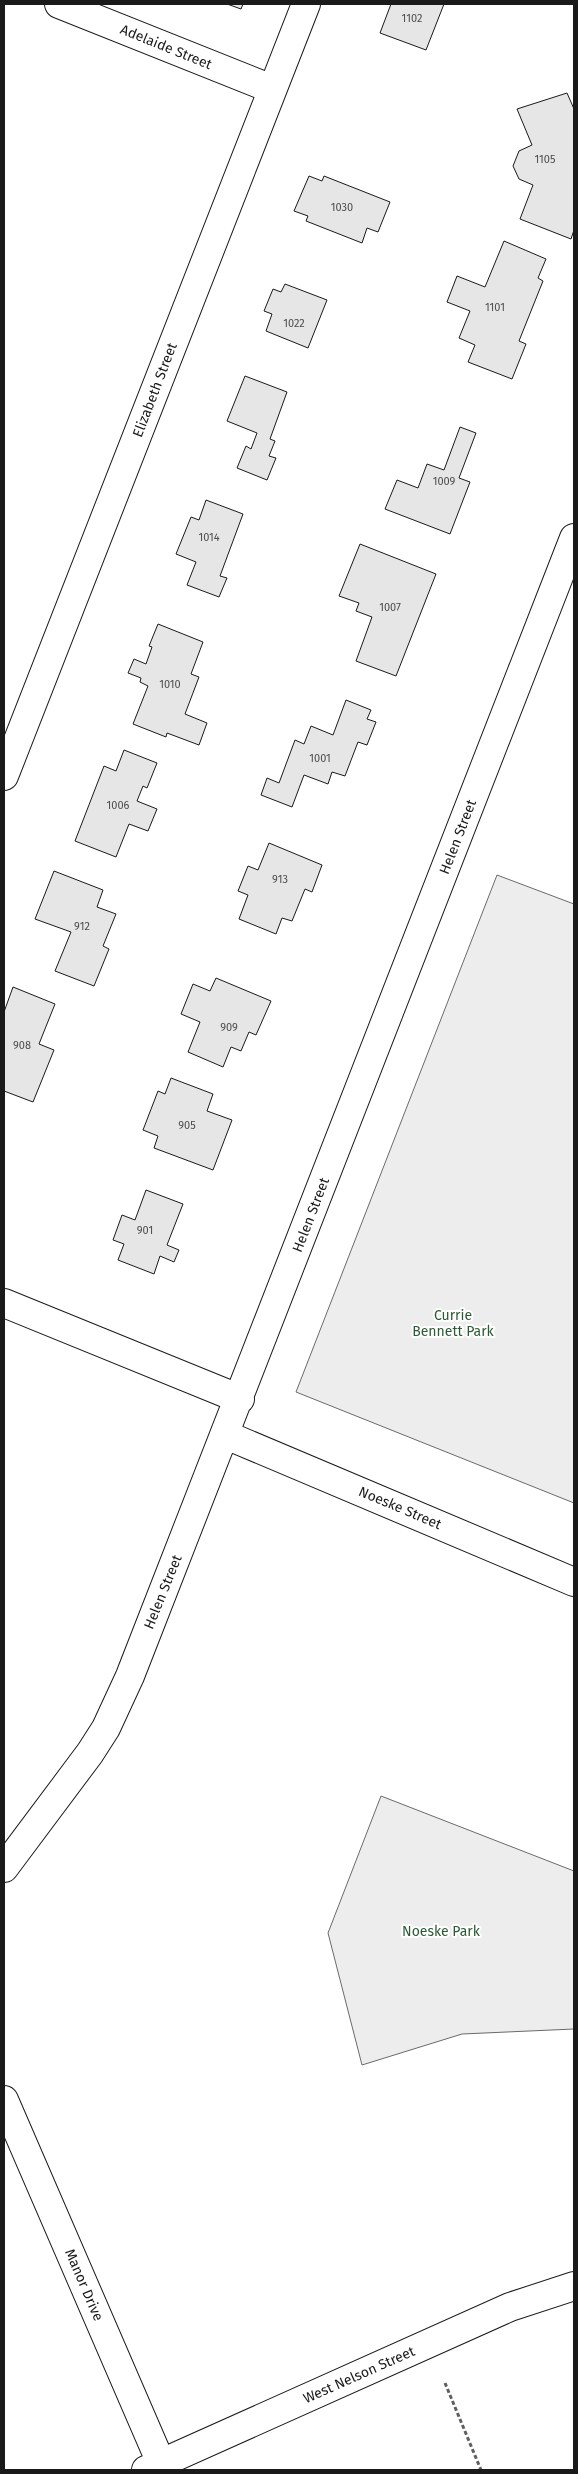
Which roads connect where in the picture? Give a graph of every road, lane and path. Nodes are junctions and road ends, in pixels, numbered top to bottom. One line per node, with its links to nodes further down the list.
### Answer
1 (59, 4): 3 (street, Adelaide Street)
2 (306, 4): 3 (street, Elizabeth Street)
3 (272, 89): 5 (street, Elizabeth Street)
4 (574, 538): 9 (street, Helen Street)
5 (4, 776)
6 (4, 1303): 7 (street)
7 (32, 1315): 8 (street); 9 (street)
8 (4, 1325)
9 (240, 1399): 10 (street, Helen Street)
10 (226, 1435): 11 (street, Noeske Street); 12 (street, Helen Street)
11 (574, 1582)
12 (4, 1868)
13 (4, 2100): 16 (street, Manor Drive)
14 (574, 2286): 16 (street, West Nelson Street)
15 (445, 2383): 17 (path)
16 (157, 2468)
17 (482, 2470)

